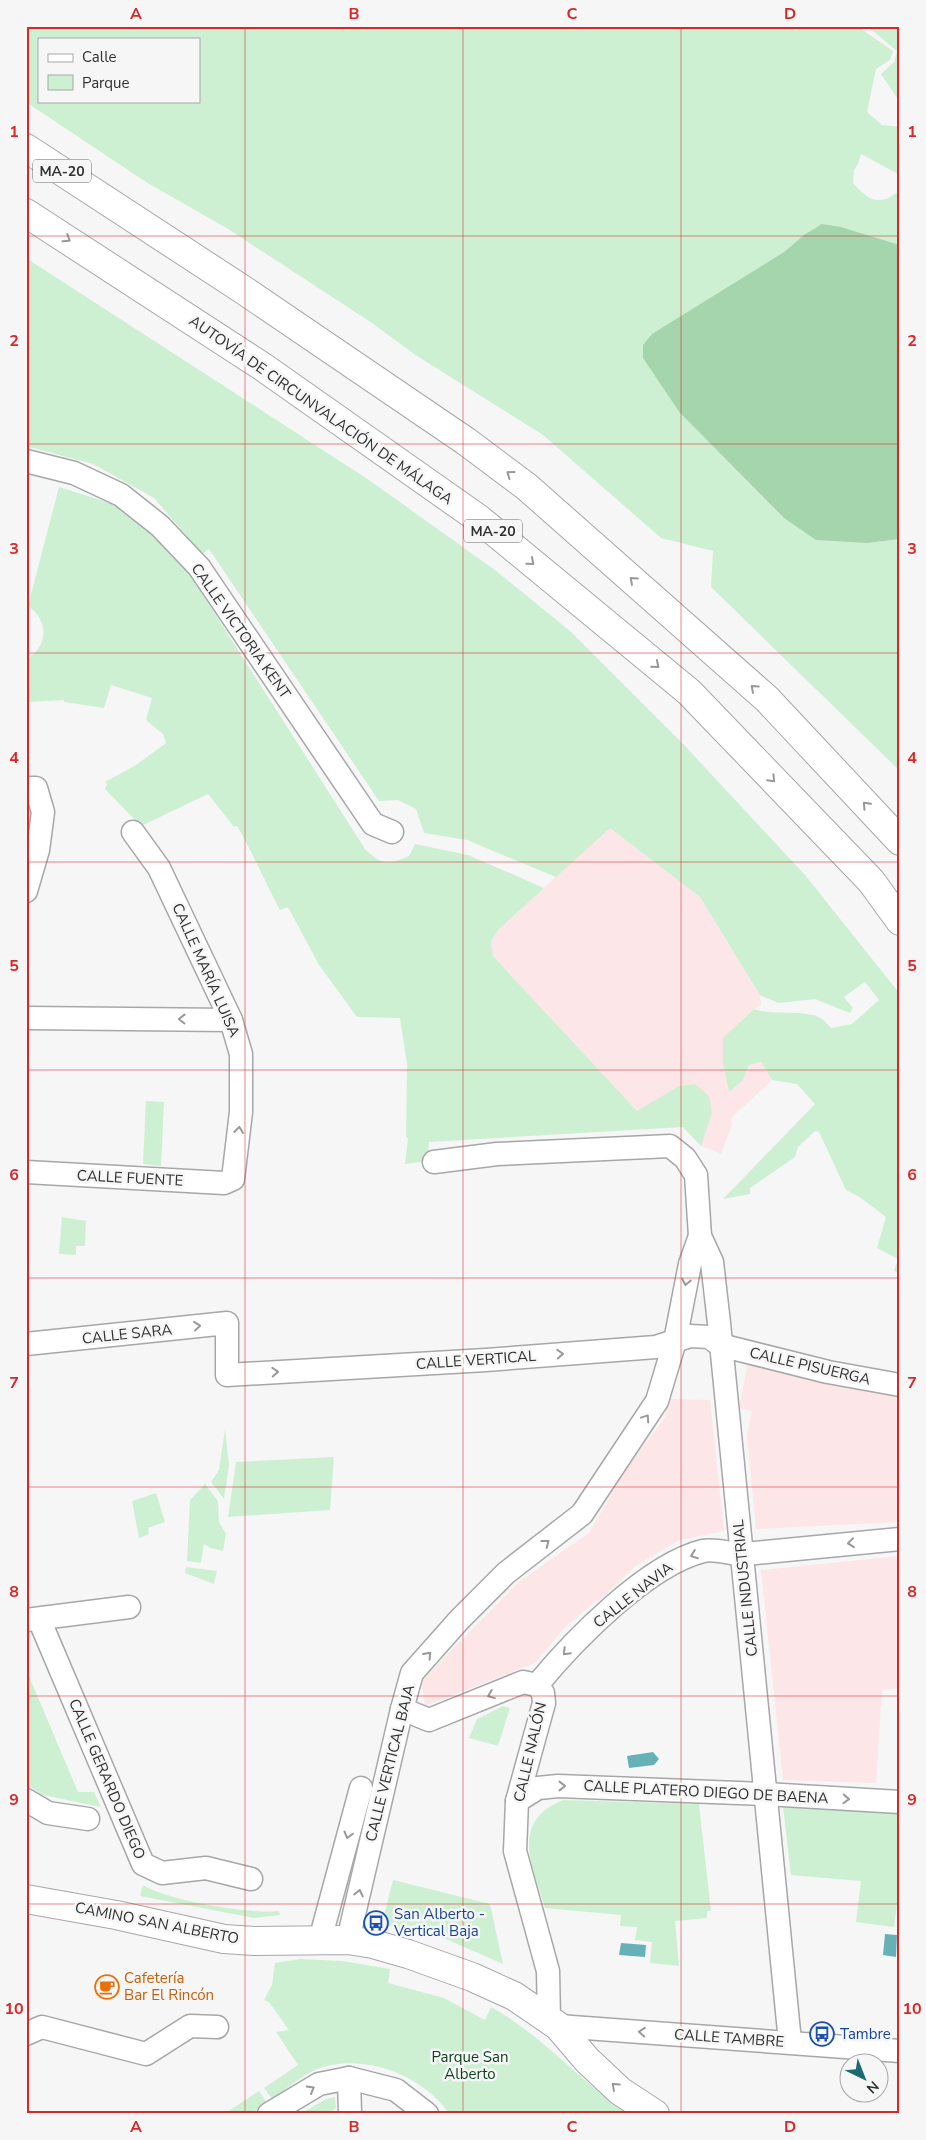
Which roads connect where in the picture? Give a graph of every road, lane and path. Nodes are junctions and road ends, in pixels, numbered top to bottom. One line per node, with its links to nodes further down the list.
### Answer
1 (26, 148): 7 (main road, MA-20, one-way to 1)
2 (26, 213): 9 (main road, AUTOVÍA DE CIRCUNVALACIÓN DE MÁLAGA / MA-20, one-way to 9)
3 (26, 461): 6 (street, CALLE VICTORIA KENT)
4 (31, 788): 8 (street)
5 (133, 832): 11 (street, CALLE MARÍA LUISA)
6 (392, 832)
7 (900, 841)
8 (26, 891)
9 (900, 920)
10 (26, 1018): 11 (street, one-way to 10)
11 (230, 1020): 14 (street, CALLE MARÍA LUISA, one-way to 11)
12 (434, 1162): 15 (street, CALLE INDUSTRIAL)
13 (26, 1172): 14 (street, CALLE FUENTE)
14 (233, 1179)
15 (702, 1239): 16 (street, CALLE VERTICAL BAJA, one-way to 16); 18 (street, CALLE INDUSTRIAL)
16 (675, 1341): 18 (street, CALLE VERTICAL); 19 (street, CALLE VERTICAL, one-way to 16); 26 (street, CALLE VERTICAL BAJA, one-way to 16)
17 (26, 1344): 19 (street, CALLE SARA, one-way to 19)
18 (720, 1345): 20 (street, CALLE PISUERGA); 22 (street, CALLE INDUSTRIAL)
19 (227, 1375)
20 (900, 1385)
21 (900, 1538): 22 (street, CALLE NAVIA, one-way to 22)
22 (742, 1554): 25 (street, CALLE NAVIA, one-way to 25); 28 (street, CALLE INDUSTRIAL)
23 (129, 1607): 24 (street)
24 (32, 1620): 33 (street, CALLE GERARDO DIEGO)
25 (537, 1685): 26 (street, CALLE NALÓN, one-way to 26); 30 (street, CALLE NALÓN)
26 (402, 1709): 36 (street, CALLE VERTICAL BAJA, one-way to 26)
27 (361, 1788): 35 (street, CALLE VERTICAL BAJA, one-way to 35)
28 (766, 1794): 30 (street, CALLE PLATERO DIEGO DE BAENA, one-way to 28); 31 (street, CALLE PLATERO DIEGO DE BAENA, one-way to 31); 40 (street, CALLE INDUSTRIAL)
29 (26, 1800): 32 (street)
30 (517, 1801): 37 (street, CALLE NALÓN)
31 (900, 1802)
32 (88, 1819)
33 (251, 1879)
34 (26, 1899): 35 (main road, CAMINO SAN ALBERTO)
35 (320, 1940): 36 (main road, CAMINO SAN ALBERTO)
36 (348, 1940): 37 (main road, CAMINO SAN ALBERTO)
37 (554, 2024): 40 (street, CALLE TAMBRE, one-way to 37); 46 (main road, CAMINO SAN ALBERTO, one-way to 37)
38 (217, 2027): 39 (street)
39 (26, 2034)
40 (790, 2042): 41 (street, CALLE TAMBRE)
41 (900, 2051)
42 (349, 2078): 43 (street, one-way to 42); 44 (street); 45 (street)
43 (269, 2114)
44 (350, 2114)
45 (427, 2114)
46 (655, 2114)

